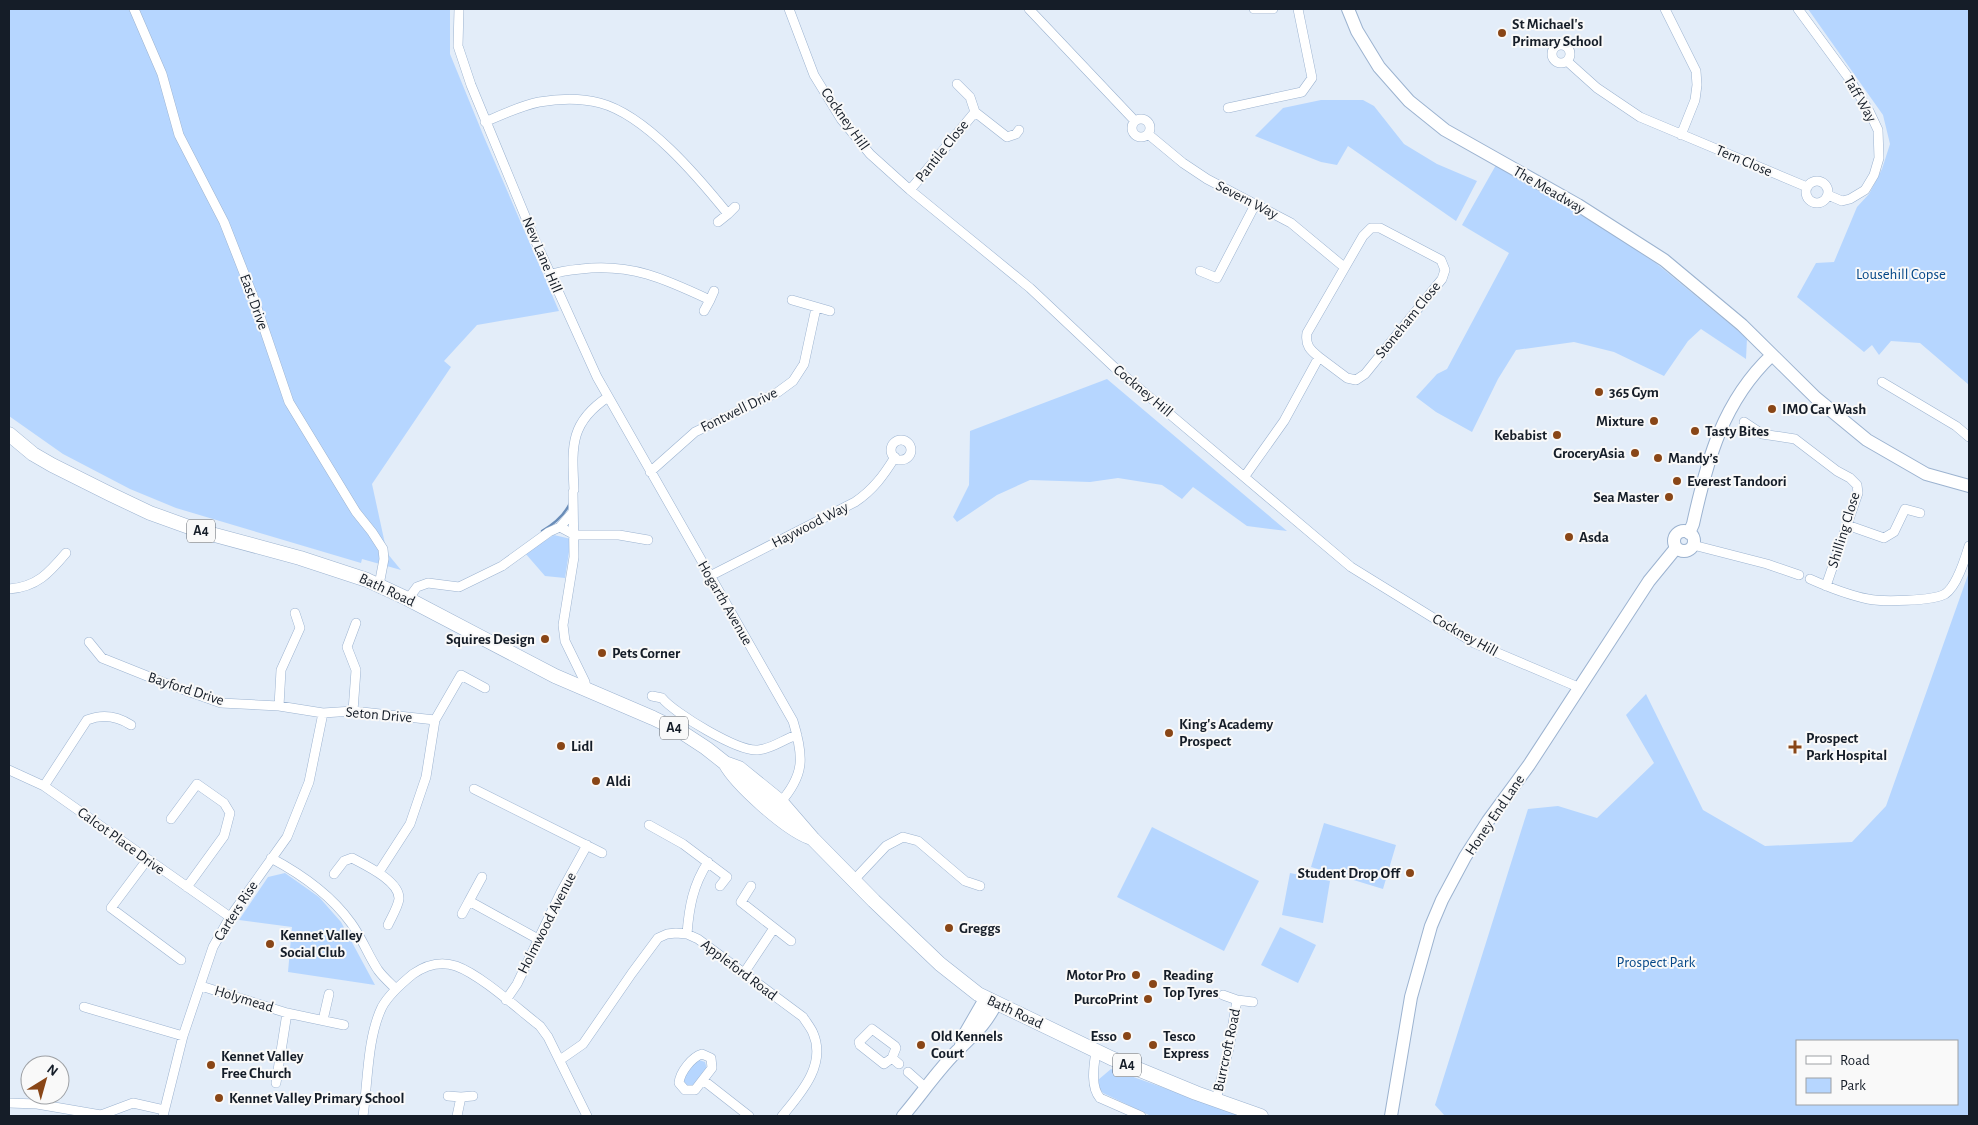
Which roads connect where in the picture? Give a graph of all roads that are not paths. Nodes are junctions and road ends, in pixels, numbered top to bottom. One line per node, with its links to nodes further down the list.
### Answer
1 (134, 9): 61 (street, East Drive)
2 (459, 9): 15 (street, New Lane Hill)
3 (789, 9): 19 (street, Cockney Hill)
4 (1029, 9): 21 (street, Severn Way)
5 (1254, 9): 6 (street)
6 (1273, 9)
7 (1298, 9): 13 (street)
8 (1348, 9): 34 (street, The Meadway)
9 (1664, 9): 17 (street)
10 (1798, 9): 20 (street, Taff Way)
11 (1568, 62): 17 (street, Tern Close)
12 (957, 84): 14 (street, Pantile Close)
13 (1228, 108)
14 (975, 112): 16 (street, Pantile Close); 19 (street, Pantile Close)
15 (485, 122): 23 (street); 27 (street, New Lane Hill)
16 (1019, 130)
17 (1681, 135): 18 (street, Tern Close)
18 (1807, 187): 20 (street, Tern Close); 20 (street, Tern Close)
19 (910, 190): 45 (street, Cockney Hill)
20 (1828, 195)
21 (1256, 203): 25 (street, Severn Way); 26 (street)
22 (735, 207): 23 (street)
23 (728, 214): 24 (street)
24 (718, 222)
25 (1344, 266): 35 (street, Stoneham Close); 35 (street, Stoneham Close)
26 (1200, 271)
27 (550, 275): 29 (street); 37 (street, New Lane Hill)
28 (714, 291): 29 (street)
29 (710, 300): 32 (street)
30 (792, 300): 31 (street)
31 (816, 308): 33 (street); 44 (street, Fontwell Drive)
32 (704, 311)
33 (830, 311)
34 (1772, 355): 46 (street, The Meadway); 51 (street)
35 (1319, 357): 45 (street)
36 (1882, 382): 40 (street)
37 (608, 397): 44 (street, Hogarth Avenue); 47 (street)
38 (1744, 422): 49 (street, Shilling Close)
39 (9, 434): 42 (main road, Bath Road / A4)
40 (1969, 437)
41 (9, 445): 42 (main road, Bath Road / A4)
42 (33, 454): 61 (main road, Bath Road / A4)
43 (895, 458): 59 (street, Haywood Way)
44 (650, 472): 59 (street, Hogarth Avenue)
45 (1244, 476): 69 (street, Cockney Hill)
46 (1969, 486)
47 (573, 512): 50 (street); 52 (street)
48 (1920, 513): 49 (street)
49 (1848, 525): 62 (street, Shilling Close)
50 (560, 527): 52 (street); 64 (street)
51 (1689, 533): 54 (street); 56 (street, Honey End Lane)
52 (575, 535): 53 (street); 70 (street)
53 (648, 540)
54 (1693, 546): 56 (street); 58 (street)
55 (1969, 546): 62 (street)
56 (1676, 548): 69 (street, Honey End Lane)
57 (66, 553): 63 (street)
58 (1799, 575)
59 (710, 576): 77 (street, Hogarth Avenue)
60 (1810, 579): 62 (street)
61 (379, 585): 64 (main road, Bath Road / A4)
62 (1826, 586)
63 (9, 589)
64 (408, 599): 70 (main road, Bath Road / A4)
65 (295, 613): 72 (street)
66 (356, 623): 73 (street)
67 (89, 642): 72 (street, Bayford Drive)
68 (485, 688): 75 (street)
69 (1578, 688): 140 (street, Honey End Lane)
70 (586, 689): 81 (main road, Bath Road / A4)
71 (652, 696): 77 (street)
72 (279, 706): 74 (street, Bayford Drive)
73 (354, 711): 74 (street, Seton Drive); 75 (street, Seton Drive)
74 (323, 713): 86 (street, Carters Rise)
75 (435, 720): 89 (street)
76 (131, 724): 79 (street)
77 (797, 735): 81 (street, Hogarth Avenue)
78 (9, 771): 79 (street, Calcot Place Drive)
79 (44, 786): 87 (street, Calcot Place Drive)
80 (474, 789): 84 (street)
81 (776, 807): 92 (main road, Bath Road / A4)
82 (171, 819): 96 (street)
83 (649, 825): 88 (street)
84 (587, 845): 85 (street); 103 (street, Holmwood Avenue)
85 (602, 853)
86 (271, 858): 99 (street, Carters Rise); 108 (street)
87 (147, 860): 96 (street, Calcot Place Drive); 105 (street)
88 (708, 862): 93 (street); 102 (street)
89 (379, 872): 90 (street); 100 (street)
90 (334, 874)
91 (482, 877): 97 (street)
92 (854, 880): 95 (street); 113 (main road, Bath Road / A4)
93 (720, 886)
94 (752, 886): 101 (street)
95 (980, 886)
96 (187, 887): 99 (street, Calcot Place Drive)
97 (468, 901): 98 (street); 103 (street)
98 (462, 914)
99 (230, 918): 107 (street, Carters Rise)
100 (388, 925)
101 (774, 928): 104 (street); 106 (street)
102 (687, 934): 106 (street, Appleford Road); 121 (street, Appleford Road)
103 (538, 939): 111 (street, Holmwood Avenue)
104 (792, 941)
105 (181, 960)
106 (744, 972): 136 (street, Appleford Road)
107 (201, 986): 116 (street, Holymead); 119 (street, Carters Rise)
108 (396, 989): 111 (street); 132 (street)
109 (328, 994): 117 (street)
110 (1222, 995): 112 (street, Burrcroft Road)
111 (506, 1000): 121 (street)
112 (1237, 1000): 114 (street, Burrcroft Road); 129 (street, Burrcroft Road)
113 (991, 1001): 120 (main road, Bath Road / A4); 125 (street)
114 (1253, 1002)
115 (84, 1007): 119 (street)
116 (287, 1013): 117 (street, Holymead); 124 (street, Holymead)
117 (322, 1020): 118 (street, Holymead)
118 (344, 1025)
119 (183, 1036): 131 (street, Carters Rise)
120 (1095, 1057): 129 (main road, Bath Road / A4); 138 (street)
121 (560, 1060): 134 (street)
122 (908, 1072): 125 (street)
123 (703, 1080): 135 (street)
124 (276, 1083)
125 (926, 1088): 137 (street)
126 (448, 1096): 128 (street)
127 (472, 1096): 128 (street)
128 (461, 1097): 133 (street)
129 (1216, 1100): 139 (main road, Bath Road / A4)
130 (9, 1103): 131 (street)
131 (164, 1113)
132 (363, 1116)
133 (457, 1116)
134 (585, 1116)
135 (749, 1116)
136 (782, 1116)
137 (903, 1116)
138 (1141, 1116)
139 (1261, 1116)
140 (1392, 1116)

